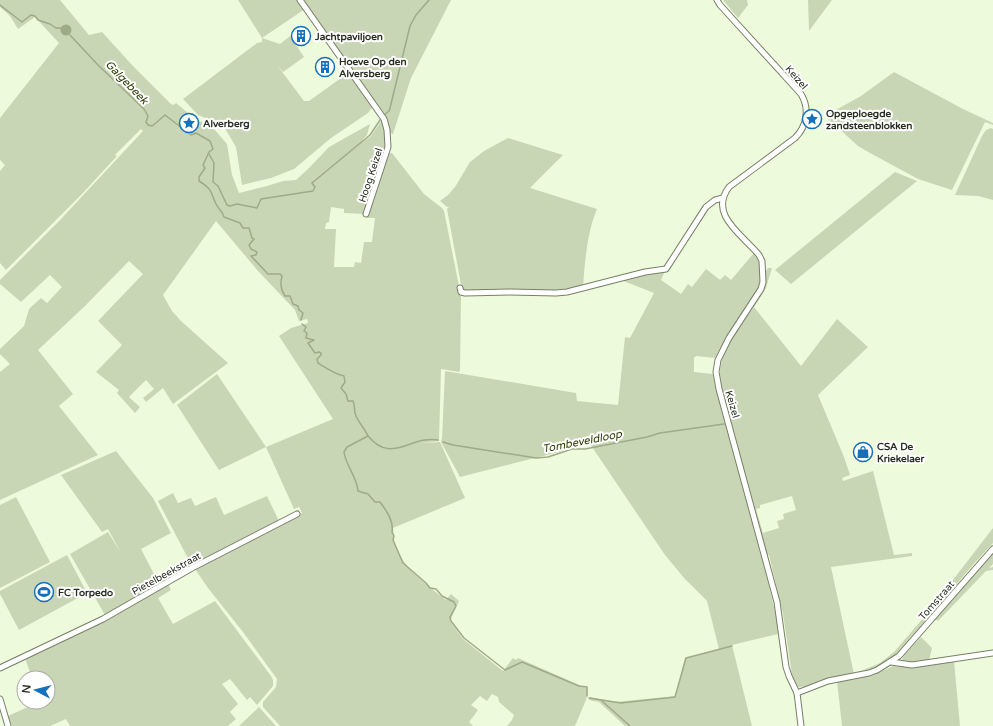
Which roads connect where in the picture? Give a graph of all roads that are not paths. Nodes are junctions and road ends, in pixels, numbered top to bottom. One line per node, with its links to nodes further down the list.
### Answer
1 (300, 0): 4 (street, Hoog Keizel)
2 (717, 0): 3 (street, Keizel)
3 (723, 198): 5 (street, Keizel); 11 (street, Keizel)
4 (366, 214)
5 (460, 288)
6 (296, 514): 10 (street, Pietelbeekstraat)
7 (993, 549): 9 (street, Tomstraat)
8 (993, 653): 9 (street)
9 (891, 662): 11 (street, Tomstraat)
10 (0, 668)
11 (797, 693): 14 (street)
12 (0, 699): 13 (street)
13 (8, 726)
14 (801, 726)

